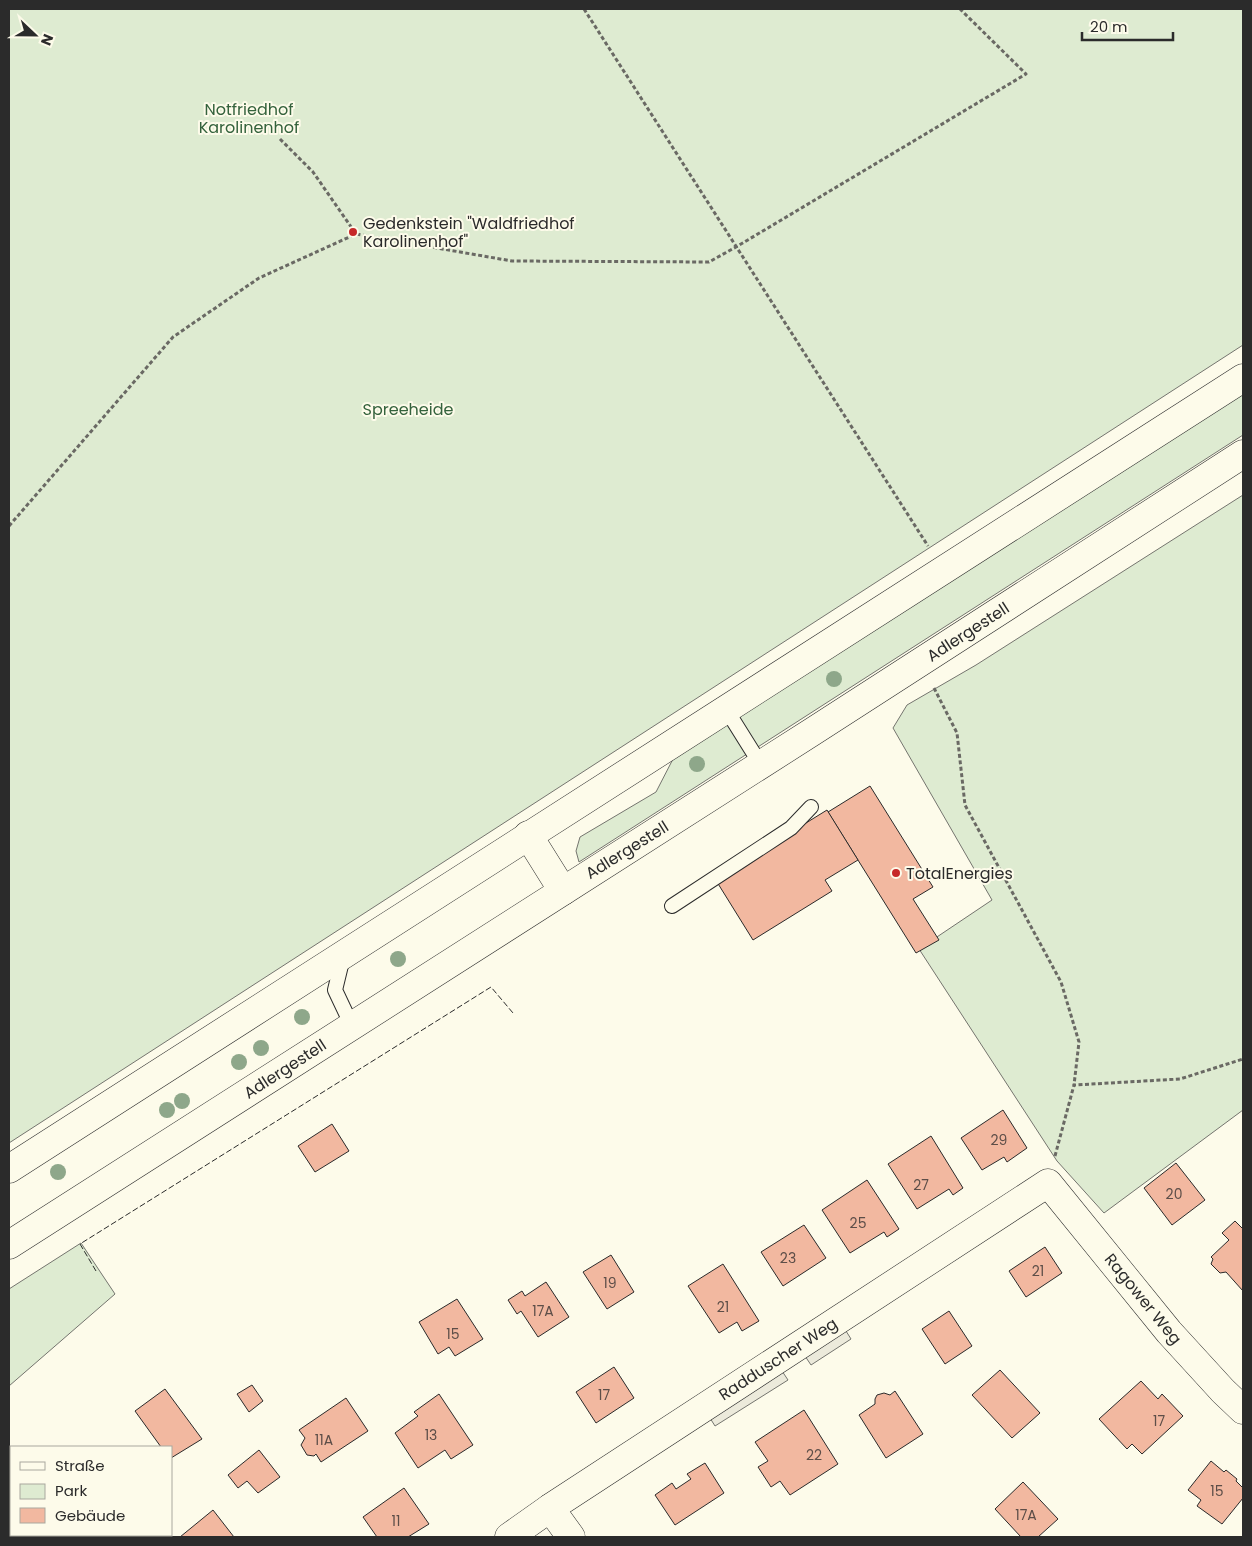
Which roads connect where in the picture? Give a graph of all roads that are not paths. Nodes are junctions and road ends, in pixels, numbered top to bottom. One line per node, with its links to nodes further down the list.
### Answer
1 (1243, 378): 3 (main road)
2 (1243, 454): 4 (main road, Adlergestell)
3 (726, 709): 4 (lane); 6 (main road)
4 (761, 765): 7 (main road, Adlergestell)
5 (811, 807): 8 (lane)
6 (528, 835): 7 (main road); 9 (main road)
7 (563, 891): 10 (main road, Adlergestell)
8 (672, 906)
9 (343, 954): 10 (lane); 11 (main road)
10 (352, 1026): 13 (main road, Adlergestell)
11 (9, 1169)
12 (1048, 1183): 14 (main road, Ragower Weg); 15 (main road, Radduscher Weg)
13 (9, 1245)
14 (1243, 1410)
15 (550, 1508): 16 (main road, Radduscher Weg); 17 (main road)
16 (509, 1537)
17 (571, 1537)

